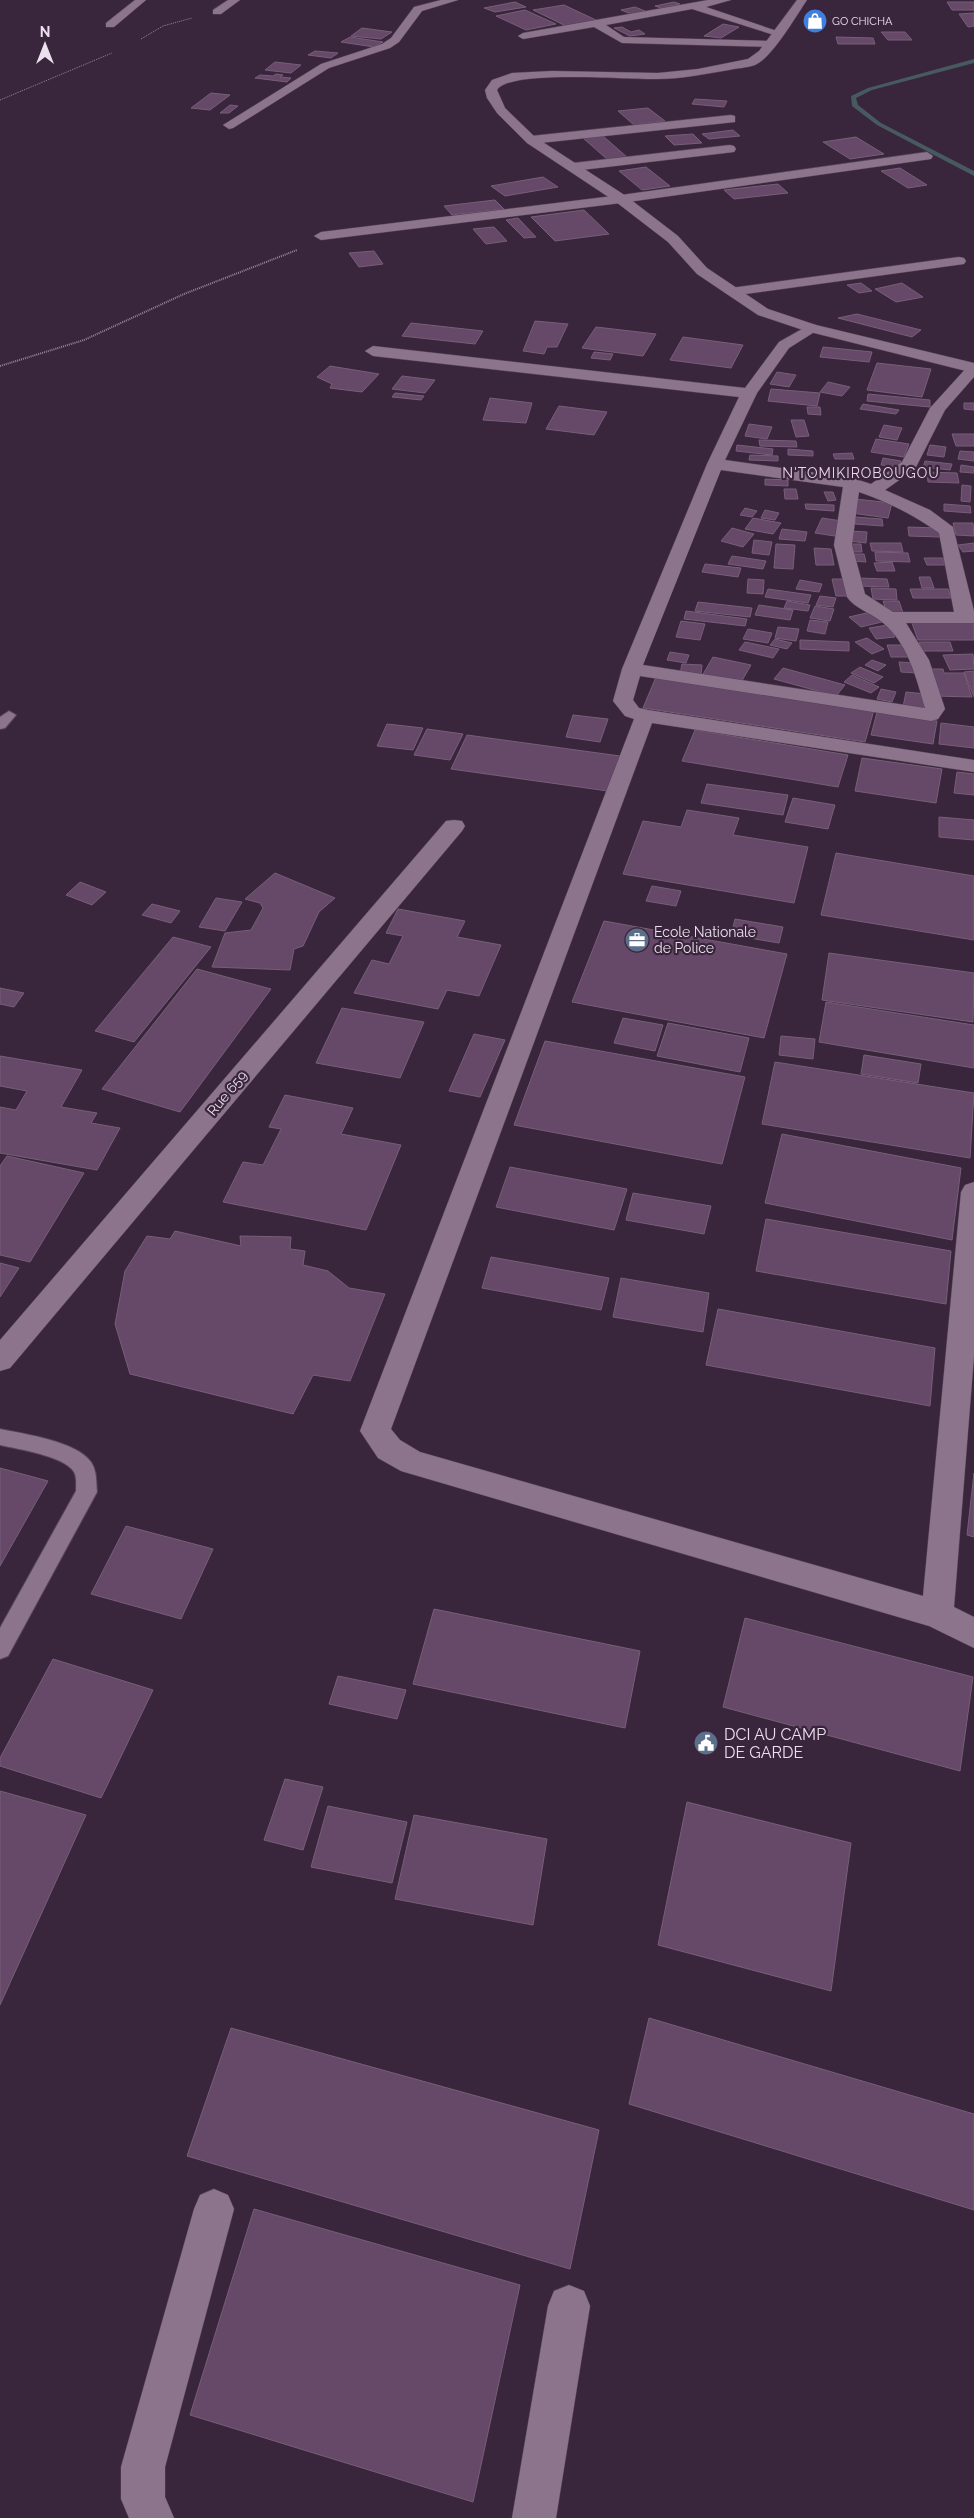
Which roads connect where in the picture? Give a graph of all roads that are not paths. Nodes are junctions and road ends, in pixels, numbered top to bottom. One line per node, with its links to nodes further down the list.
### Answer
1 (141, 0): 9 (street)
2 (236, 0): 7 (street)
3 (453, 0): 13 (street)
4 (726, 0): 6 (street)
5 (802, 0): 11 (street)
6 (692, 6): 8 (street); 11 (street)
7 (217, 12)
8 (596, 23): 10 (street); 11 (street)
9 (110, 25)
10 (523, 36)
11 (774, 39): 14 (street)
12 (731, 119): 14 (street)
13 (229, 124)
14 (531, 140): 17 (street)
15 (730, 149): 17 (street)
16 (927, 156): 18 (street)
17 (573, 167): 18 (street)
18 (621, 199): 19 (street); 21 (street)
19 (321, 236)
20 (959, 261): 21 (street)
21 (731, 292): 22 (street)
22 (810, 328): 24 (street); 25 (street)
23 (373, 350): 25 (street)
24 (974, 368): 28 (street)
25 (749, 393): 26 (street)
26 (715, 464): 27 (street); 31 (street)
27 (852, 482): 28 (street); 30 (street)
28 (872, 490): 29 (street)
29 (969, 617): 30 (street)
30 (890, 618): 31 (street)
31 (632, 669): 32 (street)
32 (645, 716): 33 (street); 38 (street)
33 (974, 766)
34 (454, 826): 36 (street, Rue 659)
35 (974, 1192): 38 (street)
36 (0, 1360)
37 (0, 1437): 40 (lane)
38 (937, 1614): 39 (street)
39 (974, 1633)
40 (0, 1649)
41 (214, 2210): 43 (street)
42 (569, 2306): 44 (street)
43 (152, 2518)
44 (534, 2518)

